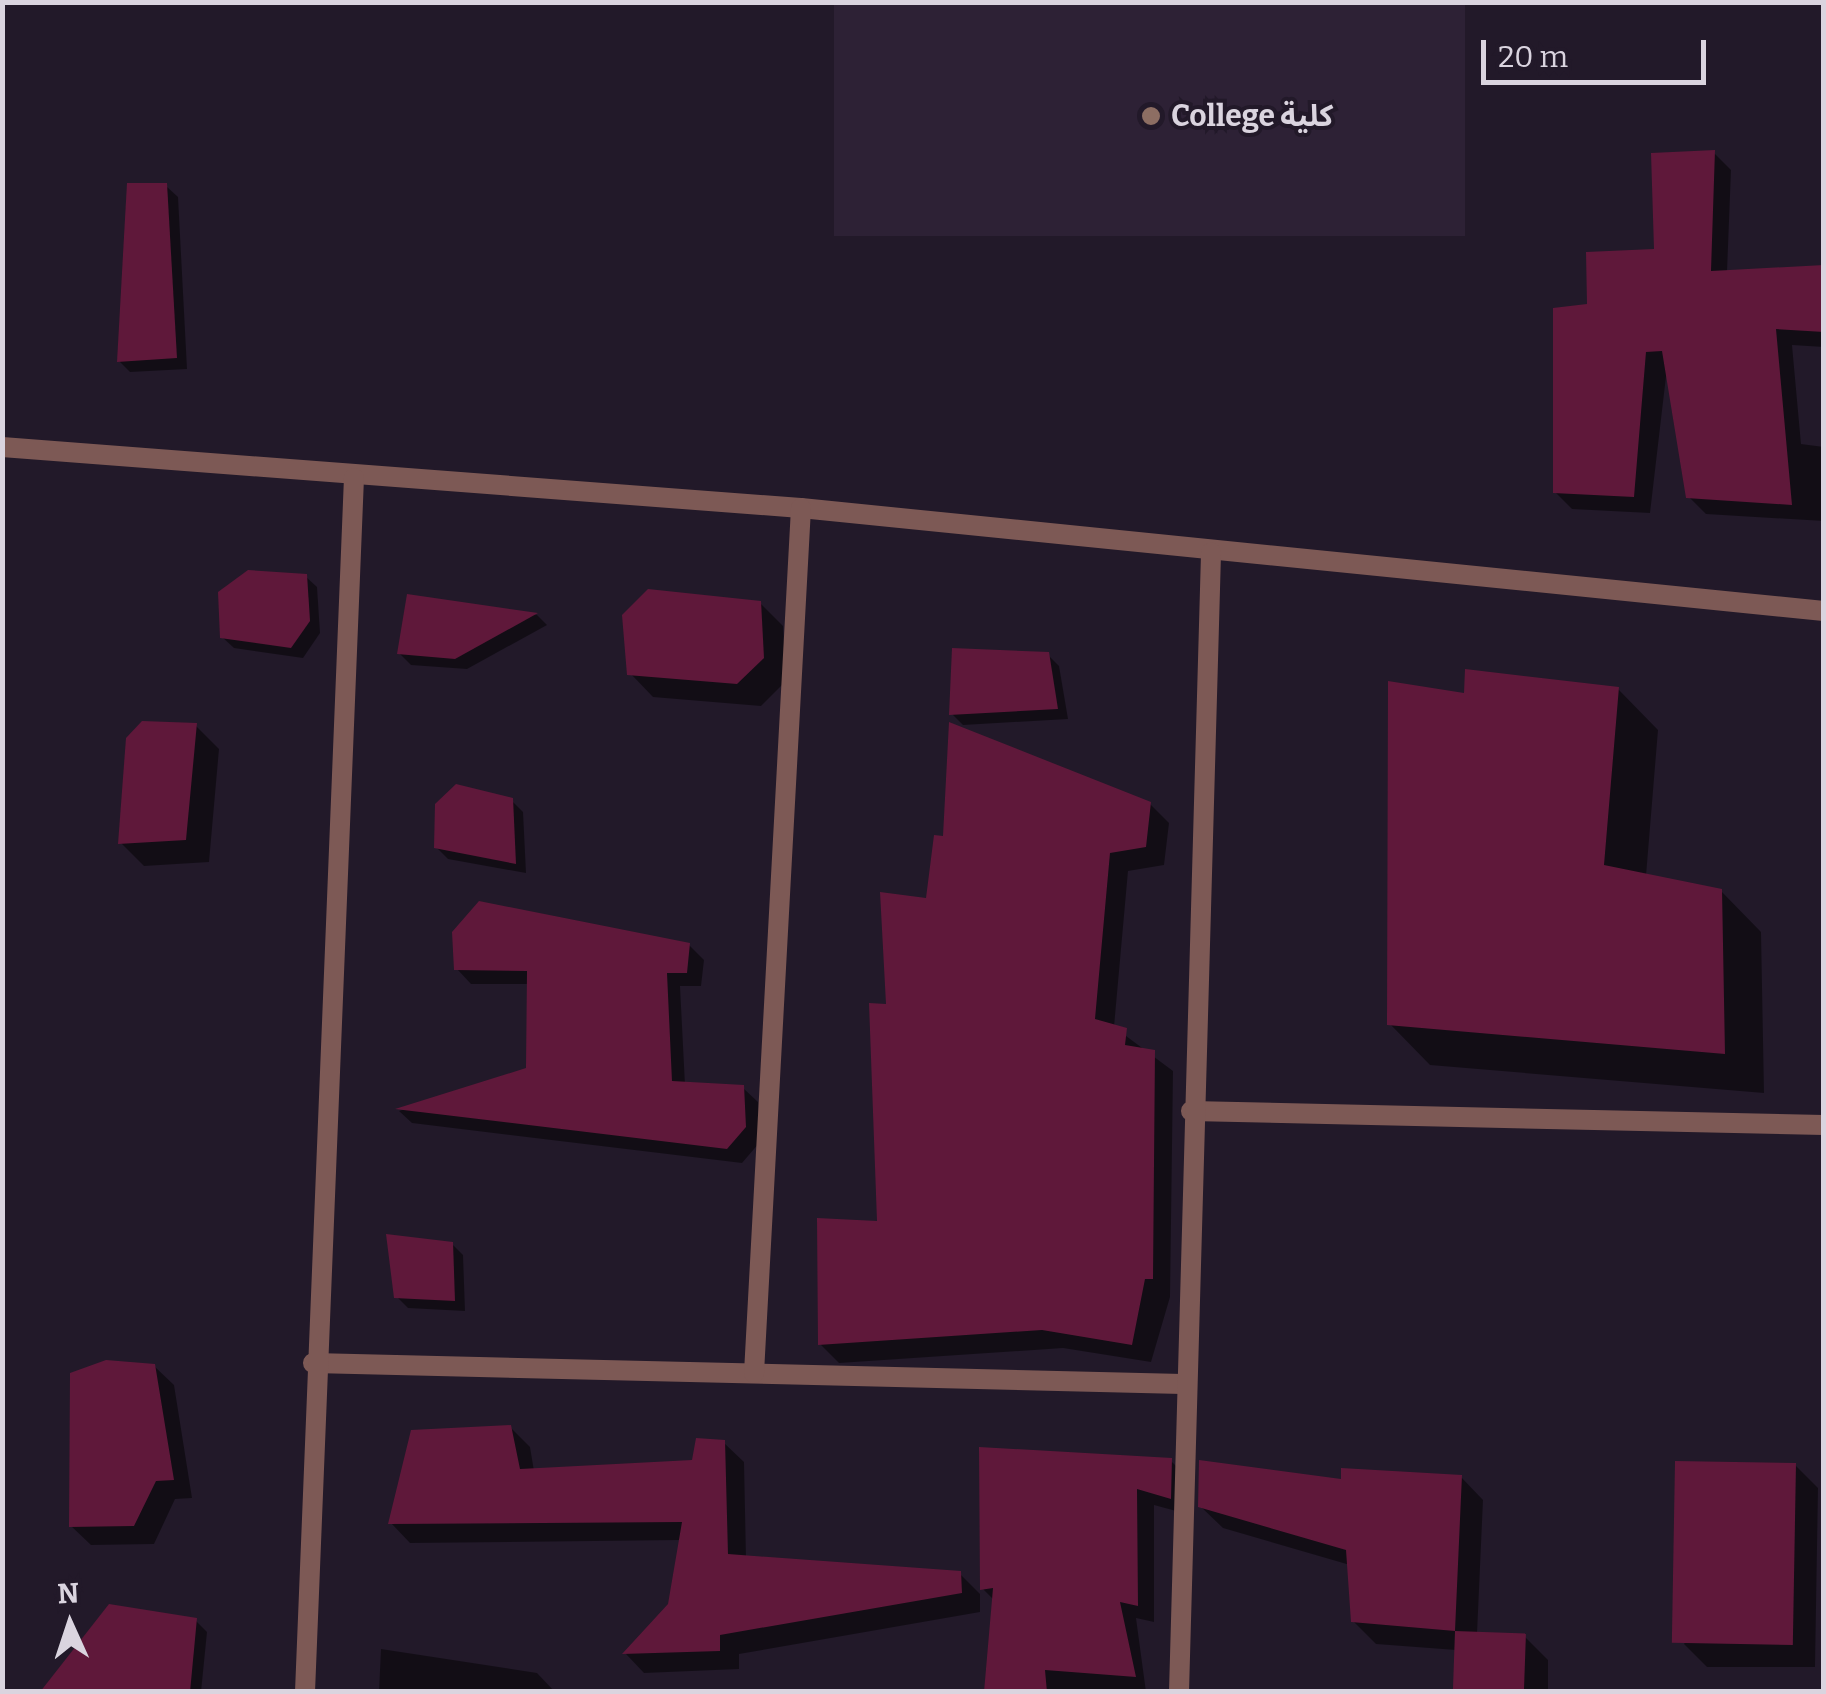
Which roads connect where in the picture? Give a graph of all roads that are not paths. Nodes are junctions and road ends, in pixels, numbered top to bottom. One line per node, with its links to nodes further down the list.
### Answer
1 (2, 446): 2 (street)
2 (354, 478): 3 (street); 8 (street)
3 (802, 508): 4 (street); 9 (street)
4 (1211, 552): 5 (street); 6 (street)
5 (1824, 611)
6 (1191, 1111): 7 (street); 10 (street)
7 (1824, 1125)
8 (314, 1363): 9 (street); 11 (street)
9 (754, 1374): 10 (street)
10 (1183, 1384): 12 (street)
11 (305, 1692)
12 (1179, 1692)

